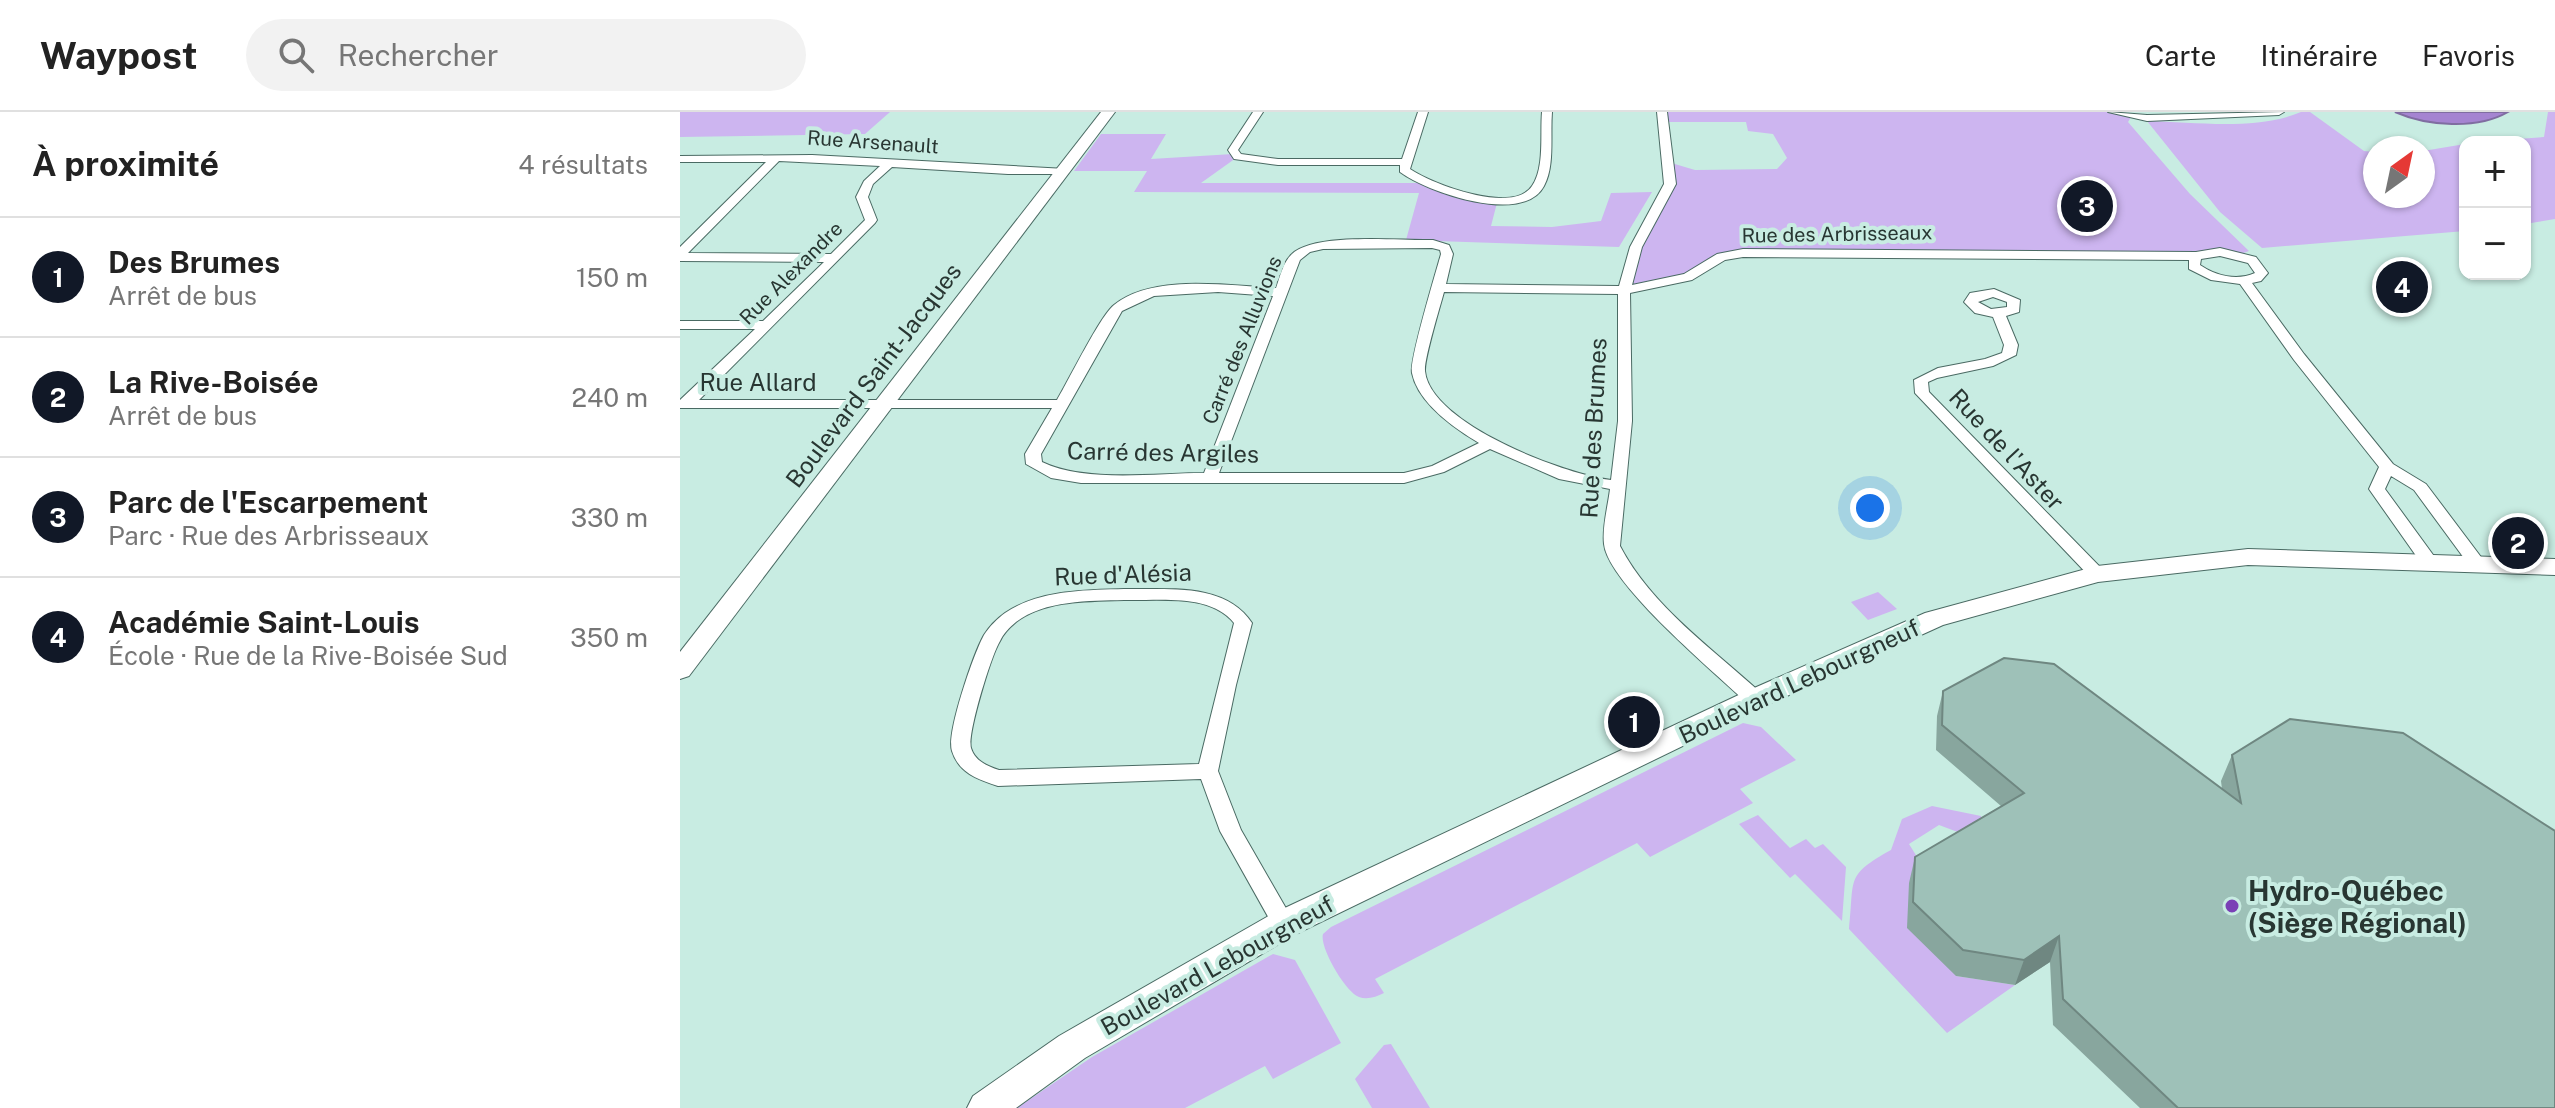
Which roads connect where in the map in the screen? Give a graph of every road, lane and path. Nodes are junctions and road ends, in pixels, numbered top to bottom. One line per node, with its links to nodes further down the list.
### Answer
1 (1108, 112): 12 (street, Boulevard Saint-Jacques)
2 (1258, 112): 11 (street)
3 (1423, 112): 11 (street)
4 (1547, 112): 11 (street)
5 (1662, 112): 18 (street, Rue des Brumes)
6 (2113, 112): 7 (street)
7 (2279, 112)
8 (777, 157): 9 (street, Rue Arsenault); 10 (street, Rue Arsenault); 13 (street)
9 (680, 159)
10 (891, 162): 12 (street, Rue Arsenault); 15 (street, Rue Alexandre)
11 (1404, 162)
12 (1062, 171): 23 (street, Boulevard Saint-Jacques)
13 (680, 256): 15 (street)
14 (2196, 256): 16 (street); 16 (street, Rue des Arbrisseaux); 18 (street, Rue des Arbrisseaux)
15 (834, 258): 22 (street, Rue Alexandre)
16 (2244, 281): 27 (street)
17 (1437, 288): 18 (street, Rue des Arbrisseaux); 19 (street, Carré des Alluvions); 26 (street, Carré des Alluvions)
18 (1624, 290): 29 (street, Rue des Brumes)
19 (1281, 292): 25 (street, Carré des Argiles); 28 (street, Carré des Alluvions)
20 (1998, 314): 33 (street, Rue de l'Aster)
21 (680, 325): 22 (street)
22 (766, 325): 24 (street, Rue Alexandre)
23 (884, 403): 24 (street, Rue Allard); 25 (street, Rue Allard); 34 (street, Boulevard Saint-Jacques)
24 (683, 404)
25 (1063, 404): 28 (street, Carré des Argiles)
26 (1490, 443): 28 (street, Carré des Argiles); 29 (street, Carré des Alluvions)
27 (2387, 467): 30 (street); 31 (street)
28 (1210, 477)
29 (1618, 485): 35 (street, Rue des Brumes)
30 (2430, 563): 31 (main road, Boulevard Lebourgneuf); 33 (main road, Boulevard Lebourgneuf)
31 (2478, 565): 32 (main road, Boulevard Lebourgneuf)
32 (2555, 567)
33 (2097, 574): 35 (main road, Boulevard Lebourgneuf)
34 (680, 670)
35 (1755, 699): 37 (main road, Boulevard Lebourgneuf)
36 (1208, 771): 36 (street, Rue d'Alésia); 37 (street)
37 (1284, 924): 38 (main road, Boulevard Lebourgneuf)
38 (986, 1108)

